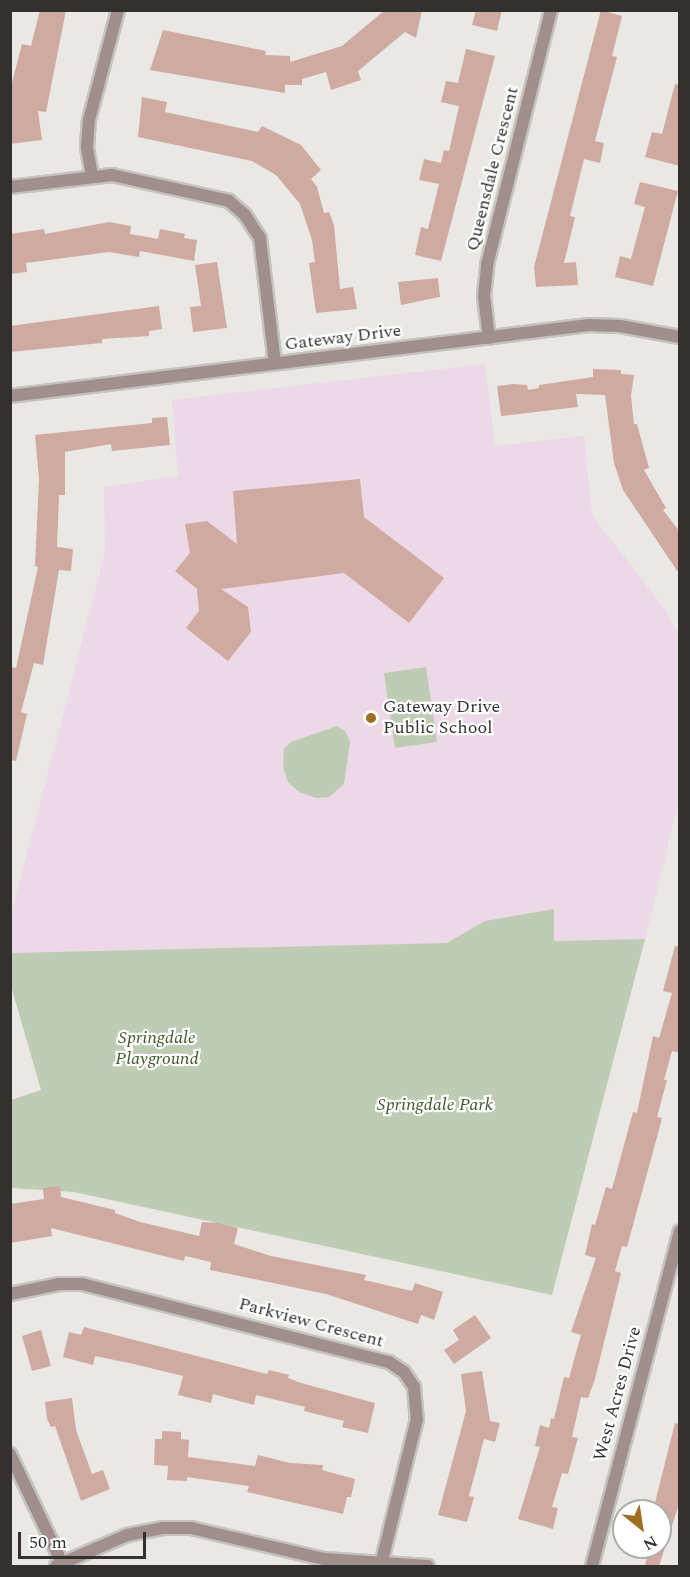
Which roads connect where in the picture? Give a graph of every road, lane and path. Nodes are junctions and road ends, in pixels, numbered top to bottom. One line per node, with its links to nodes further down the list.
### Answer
1 (118, 10): 3 (street)
2 (551, 10): 6 (street, Queensdale Crescent)
3 (92, 176): 4 (street); 7 (street)
4 (10, 187)
5 (680, 337): 6 (street, Gateway Drive)
6 (489, 338): 7 (street, Gateway Drive)
7 (275, 363): 8 (street, Gateway Drive)
8 (10, 396)
9 (680, 1231): 15 (street, West Acres Drive)
10 (10, 1294): 12 (street, Parkview Crescent)
11 (10, 1454): 13 (street)
12 (381, 1564): 13 (street); 14 (street)
13 (59, 1565)
14 (428, 1566)
15 (592, 1566)

